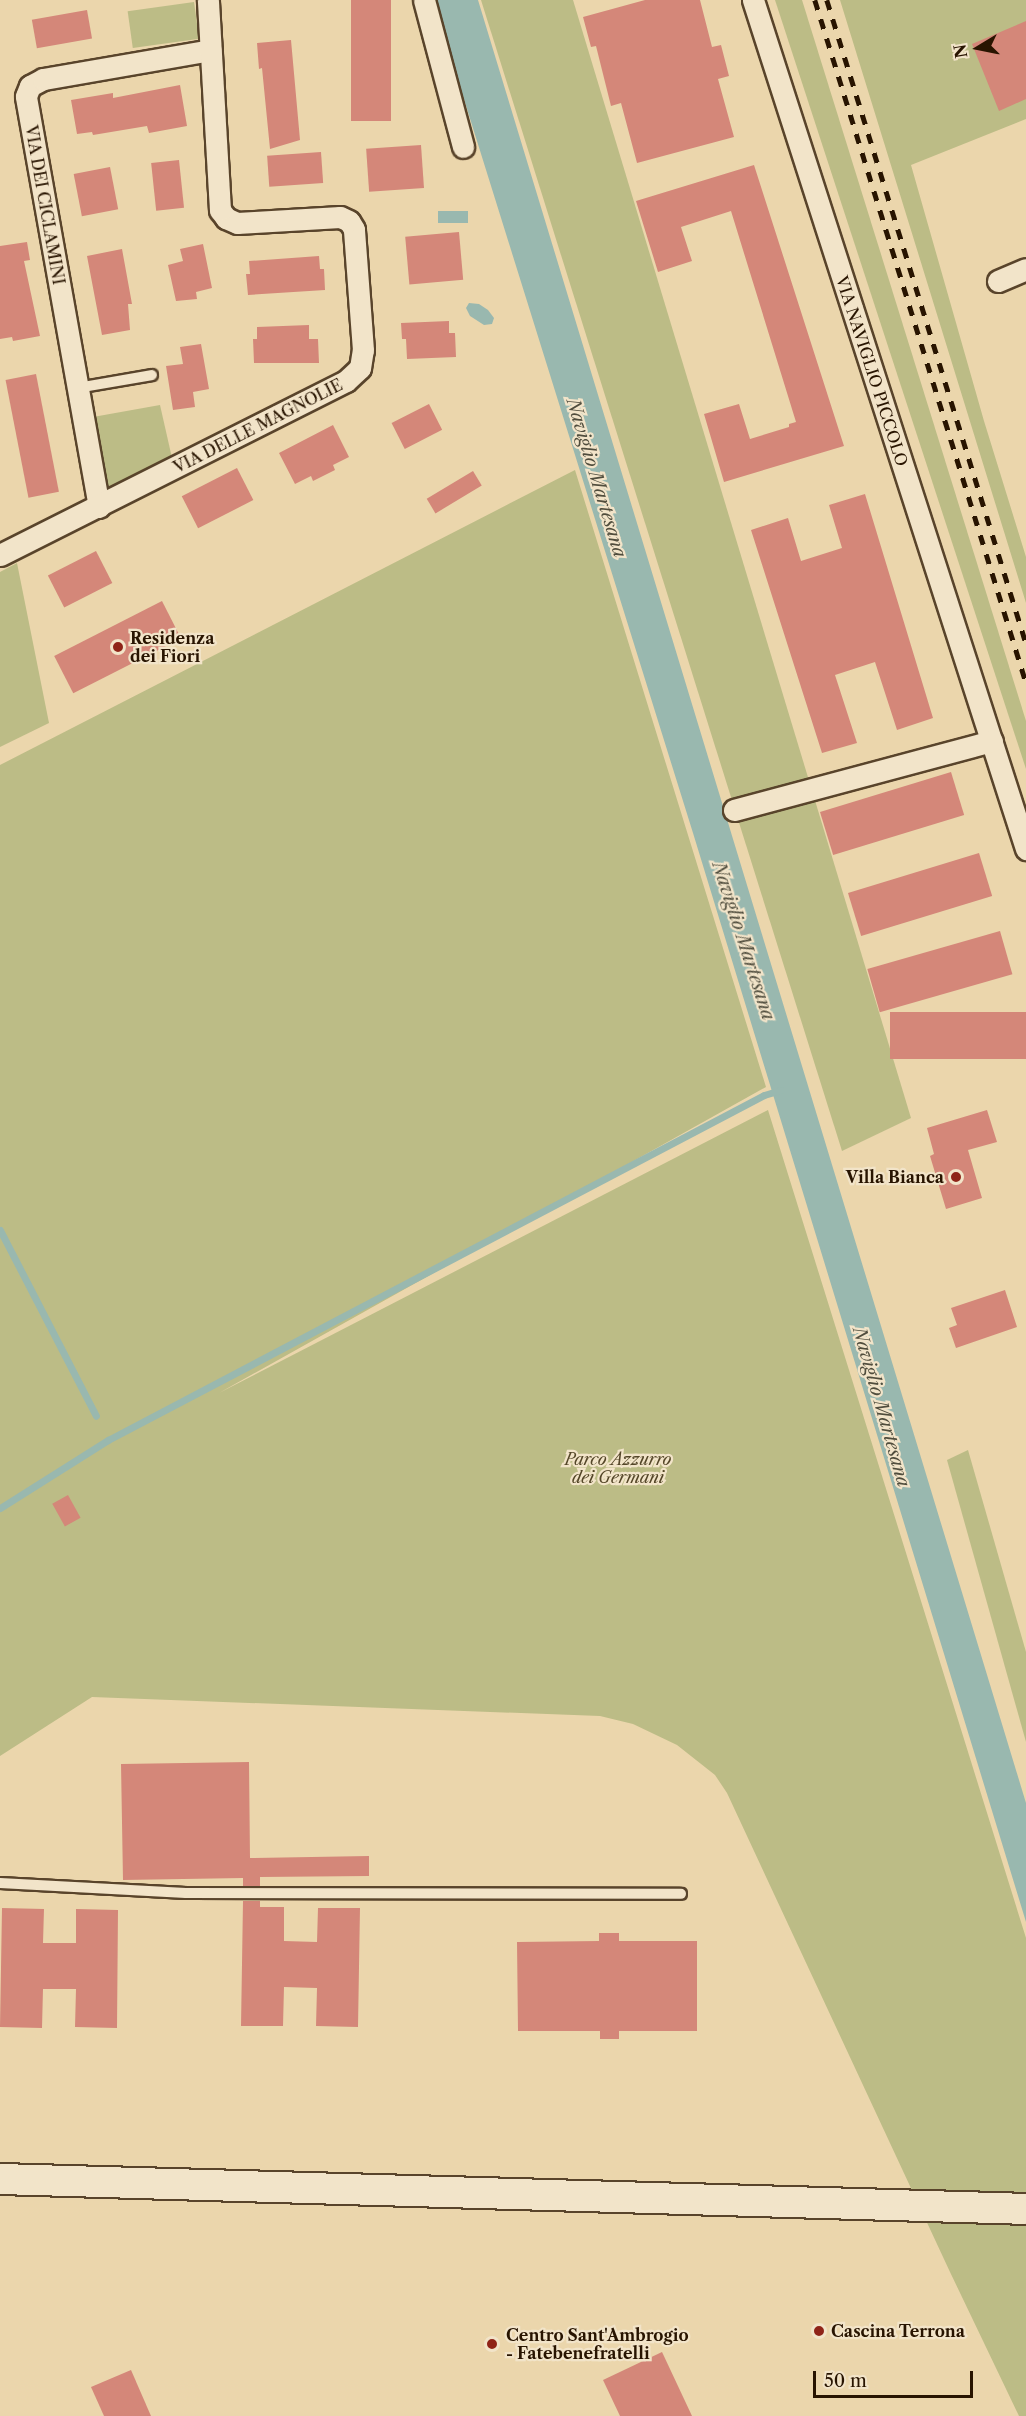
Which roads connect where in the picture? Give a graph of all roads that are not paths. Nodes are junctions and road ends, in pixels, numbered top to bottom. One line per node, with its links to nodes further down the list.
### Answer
1 (208, 0): 4 (street, VIA DELLE MAGNOLIE)
2 (424, 0): 5 (street)
3 (753, 0): 12 (street, VIA NAVIGLIO PICCOLO)
4 (211, 50): 9 (street, VIA DEI CICLAMINI); 10 (street, VIA DELLE MAGNOLIE)
5 (462, 147)
6 (1026, 269): 7 (street)
7 (998, 280)
8 (152, 375): 9 (lane)
9 (77, 388): 10 (street, VIA DEI CICLAMINI)
10 (99, 507): 11 (street, VIA DELLE MAGNOLIE)
11 (0, 555)
12 (992, 741): 13 (street); 14 (street, VIA NAVIGLIO PICCOLO)
13 (734, 810)
14 (1026, 849)
15 (0, 1883): 16 (lane)
16 (681, 1894)
17 (0, 2179): 18 (main road)
18 (1026, 2210)

